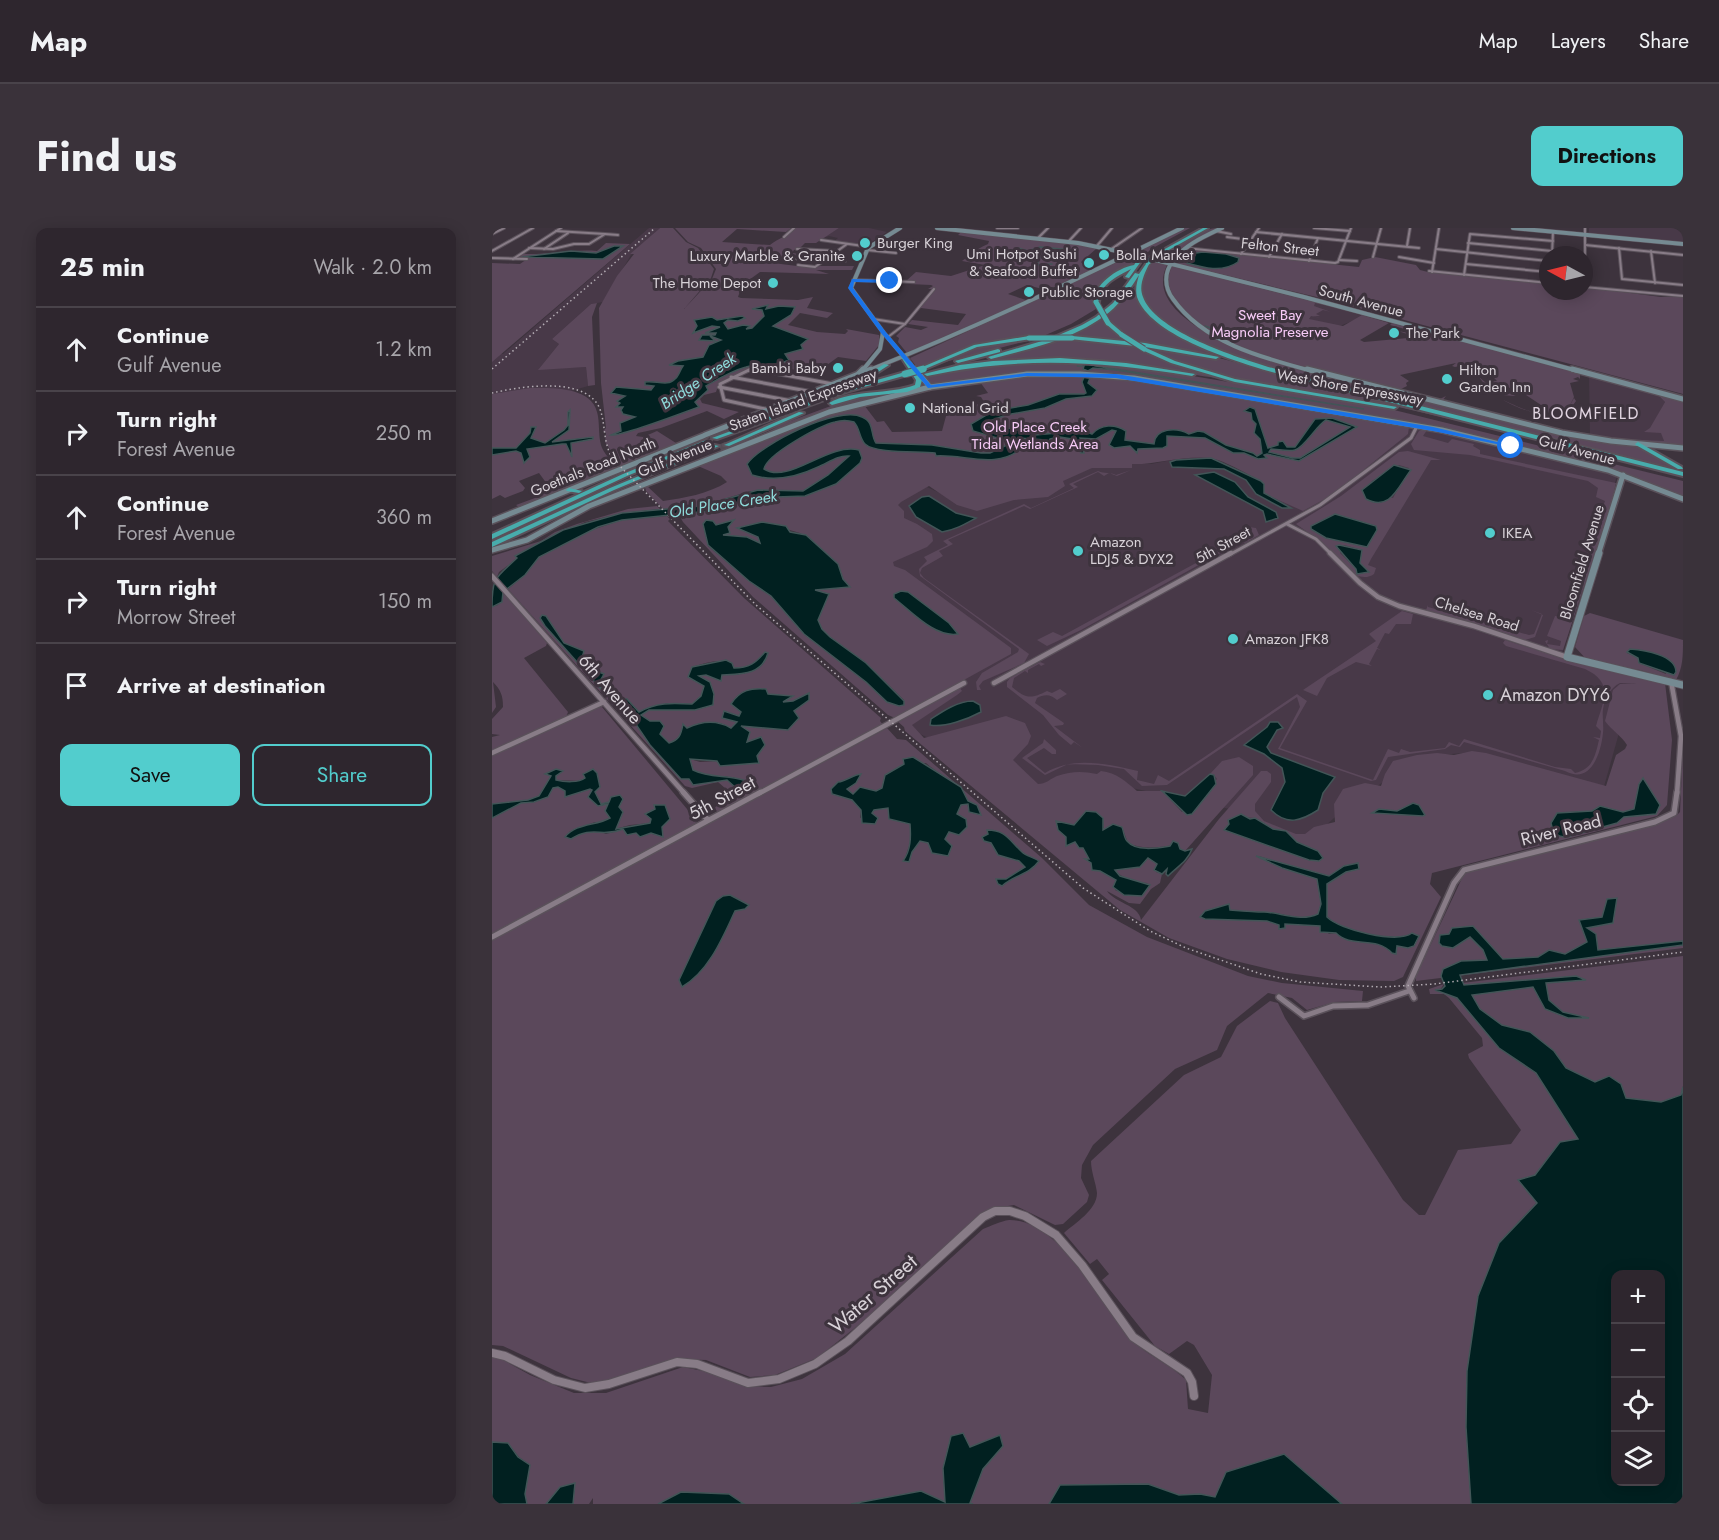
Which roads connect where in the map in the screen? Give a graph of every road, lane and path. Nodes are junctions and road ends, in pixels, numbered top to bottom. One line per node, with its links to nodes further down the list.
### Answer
1 (504, 228): 30 (street)
2 (533, 228): 68 (street)
3 (561, 228): 25 (street)
4 (794, 228): 37 (street)
5 (900, 228): 43 (street)
6 (937, 228): 39 (street, South Avenue)
7 (997, 228): 23 (street)
8 (1048, 228): 39 (street)
9 (1081, 228): 46 (street)
10 (1112, 228): 57 (street)
11 (1142, 228): 67 (street)
12 (1182, 228): 75 (street, Goethals Road North)
13 (1196, 228): 91 (highway)
14 (1206, 228): 91 (highway, bridge)
15 (1222, 228): 26 (street)
16 (1259, 228): 28 (street)
17 (1314, 228): 24 (street)
18 (1381, 228): 48 (street)
19 (1410, 228): 58 (street)
20 (1439, 228): 66 (street)
21 (1513, 228): 29 (street)
22 (1585, 228): 34 (street)
23 (1017, 229)
24 (1350, 230): 44 (street)
25 (556, 231): 27 (street); 59 (street)
26 (1216, 231): 36 (street); 61 (street)
27 (570, 232): 31 (street); 64 (street)
28 (1256, 232): 33 (street); 42 (street)
29 (1553, 232): 34 (street); 45 (street)
30 (492, 234)
31 (592, 234): 32 (street); 40 (street)
32 (605, 234): 35 (street); 52 (street)
33 (1282, 234): 38 (street); 78 (street)
34 (1585, 234): 51 (street); 53 (street)
35 (618, 235)
36 (1228, 236): 42 (street)
37 (784, 237)
38 (1318, 238): 44 (street); 88 (street)
39 (1037, 239): 46 (street, South Avenue)
40 (582, 240)
41 (821, 240): 50 (street)
42 (1250, 240): 76 (street)
43 (880, 241): 47 (street); 60 (street)
44 (1346, 241): 48 (street); 89 (street)
45 (1553, 241): 49 (street); 56 (street)
46 (1068, 242): 57 (street, South Avenue)
47 (910, 243)
48 (1377, 243): 58 (street); 79 (street)
49 (1468, 243): 71 (street); 74 (street)
50 (847, 244): 60 (street); 69 (street)
51 (1682, 244): 77 (street)
52 (586, 245): 54 (street); 64 (street)
53 (1585, 245): 63 (street)
54 (595, 246)
55 (1214, 246): 70 (street)
56 (1553, 246)
57 (1096, 247): 67 (street, South Avenue)
58 (1409, 247): 62 (street)
59 (529, 248): 64 (street); 83 (street)
60 (868, 248): 73 (street); 98 (main road)
61 (1185, 248): 70 (street, Felton Street); 93 (street)
62 (1419, 248)
63 (1619, 248): 72 (street); 101 (street)
64 (544, 249)
65 (797, 249): 69 (street)
66 (1436, 249): 74 (street); 92 (street)
67 (1110, 250): 75 (street, South Avenue)
68 (492, 251)
69 (837, 251): 85 (street)
70 (1212, 251): 76 (street, Felton Street)
71 (1539, 251)
72 (1651, 251): 77 (street); 101 (street)
73 (896, 253)
74 (1467, 253): 86 (street); 94 (street)
75 (1129, 254): 93 (street, South Avenue); 112 (street, Goethals Road North)
76 (1241, 254): 78 (street, Felton Street)
77 (1683, 255)
78 (1269, 256): 88 (street, Felton Street)
79 (1373, 257)
80 (1399, 257): 92 (street)
81 (492, 258): 83 (street)
82 (784, 258): 85 (street)
83 (513, 259): 84 (street)
84 (527, 259)
85 (824, 260): 87 (street); 95 (street)
86 (1539, 260)
87 (845, 261)
88 (1309, 261): 89 (street, Felton Street)
89 (1338, 261): 90 (street, Felton Street)
90 (1357, 261)
91 (1145, 262): 114 (highway); 118 (highway, West Shore Expressway); 122 (highway, West Shore Expressway, bridge)
92 (1434, 263): 97 (street)
93 (1170, 264): 125 (street, South Avenue); 136 (street)
94 (1466, 264): 96 (street); 97 (street)
95 (798, 265)
96 (1539, 271)
97 (1464, 275): 100 (street)
98 (852, 280): 99 (street); 106 (street)
99 (914, 282)
100 (1539, 282)
101 (1655, 282): 102 (street)
102 (1683, 285)
103 (1593, 288): 105 (street)
104 (934, 289): 107 (street)
105 (1683, 296)
106 (873, 319): 107 (street); 108 (street)
107 (905, 324): 109 (street)
108 (883, 332): 109 (street); 111 (street)
109 (888, 337): 110 (street)
110 (892, 343): 111 (street); 112 (street)
111 (882, 346): 116 (street)
112 (902, 355): 113 (street, Goethals Road North); 121 (street); 128 (highway)
113 (886, 365): 116 (street, Goethals Road North); 126 (highway)
114 (925, 371): 117 (highway); 118 (highway, bridge); 122 (highway)
115 (731, 377): 119 (street); 120 (street); 124 (street)
116 (851, 379): 119 (street, Goethals Road North)
117 (892, 380): 126 (highway, Staten Island Expressway); 129 (highway, Staten Island Expressway)
118 (1324, 383): 141 (highway, West Shore Expressway)
119 (835, 385): 124 (street, Goethals Road North)
120 (719, 387): 127 (street); 130 (street)
121 (930, 387): 123 (street, Gulf Avenue); 133 (street, Gulf Avenue)
122 (1279, 388): 143 (highway, West Shore Expressway)
123 (908, 392): 128 (highway); 137 (street, Gulf Avenue)
124 (815, 393): 127 (street, Goethals Road North)
125 (1683, 397)
126 (819, 399): 129 (highway, Staten Island Expressway)
127 (792, 401): 130 (street, Goethals Road North)
128 (832, 403): 129 (highway)
129 (810, 406): 131 (highway, Staten Island Expressway); 134 (highway); 135 (highway, Staten Island Expressway)
130 (770, 410): 134 (street, Goethals Road North)
131 (801, 413): 132 (highway); 135 (highway, Staten Island Expressway)
132 (781, 423): 135 (highway); 137 (highway)
133 (1417, 426): 142 (street, Gulf Avenue); 149 (street, 5th Street)
134 (717, 430): 135 (street, Goethals Road North)
135 (715, 443): 137 (street, Gulf Avenue); 139 (highway, Staten Island Expressway); 144 (street, Goethals Road North); 147 (highway, Staten Island Expressway); 147 (highway); 153 (street, Gulf Avenue)
136 (1638, 444): 138 (street); 140 (highway)
137 (736, 447)
138 (1683, 448)
139 (639, 469): 145 (highway); 150 (highway, Staten Island Expressway)
140 (1683, 469)
141 (1683, 474)
142 (1623, 475): 146 (street, Gulf Avenue); 155 (street, Bloomfield Avenue)
143 (1683, 480)
144 (569, 490): 145 (highway); 148 (street, Goethals Road North)
145 (579, 491): 150 (highway)
146 (1683, 499)
147 (574, 506): 152 (highway, Staten Island Expressway)
148 (492, 521)
149 (1287, 524): 155 (street, Chelsea Road); 158 (street, 5th Street)
150 (517, 525): 151 (highway)
151 (492, 537)
152 (492, 545)
153 (492, 550)
154 (493, 576): 160 (street, 6th Avenue)
155 (1567, 657): 156 (street, Chelsea Road)
156 (1671, 681): 159 (street, Chelsea Road); 164 (street, River Road)
157 (964, 683): 162 (street, 5th Street)
158 (994, 683)
159 (1683, 685)
160 (604, 702): 161 (street); 162 (street, 6th Avenue)
161 (492, 753)
162 (708, 820): 163 (street, 5th Street)
163 (492, 937)
164 (1409, 991): 165 (street); 166 (street)
165 (1279, 997)
166 (1414, 998)
167 (492, 1353): 168 (street, Water Street)
168 (1194, 1396)

